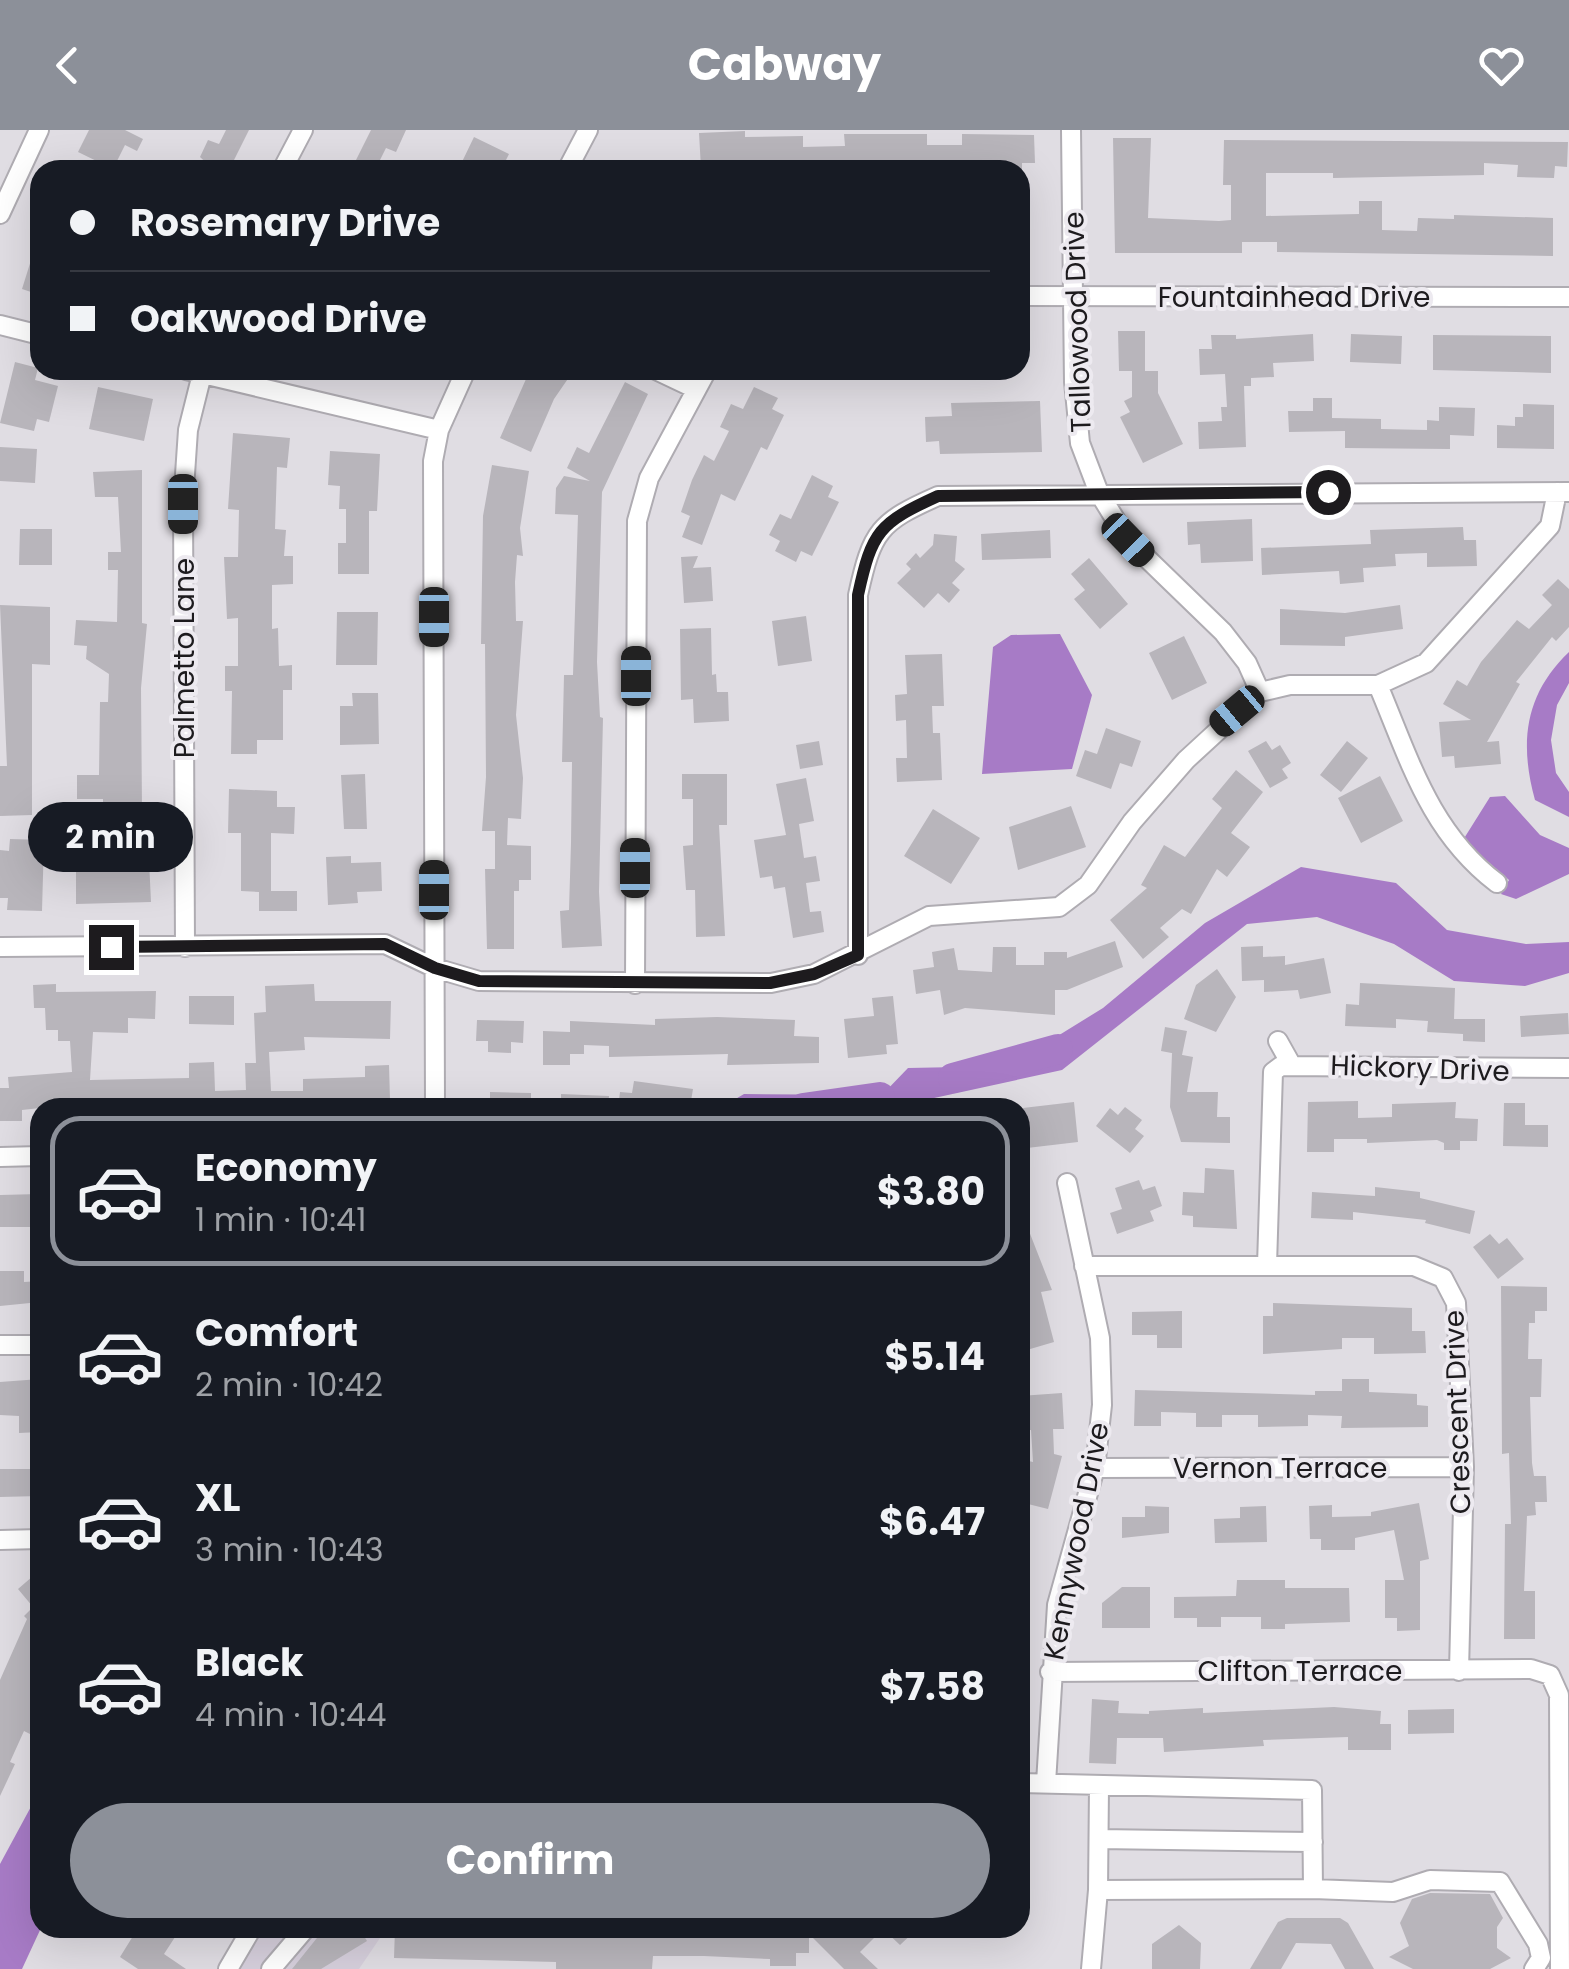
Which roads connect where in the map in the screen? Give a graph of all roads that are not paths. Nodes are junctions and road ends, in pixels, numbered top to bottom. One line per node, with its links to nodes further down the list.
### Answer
1 (39, 130): 7 (street)
2 (303, 130): 5 (street)
3 (588, 130): 6 (street)
4 (1072, 130): 9 (street, Tallowood Drive)
5 (287, 160)
6 (572, 160)
7 (0, 214)
8 (1030, 296): 9 (street, Fountainhead Drive)
9 (1073, 296): 10 (street, Fountainhead Drive); 21 (street, Tallowood Drive)
10 (1569, 298)
11 (0, 325): 12 (street)
12 (30, 332)
13 (196, 380): 26 (street, Palmetto Lane)
14 (234, 380): 19 (street)
15 (462, 380): 19 (street)
16 (677, 380): 18 (street)
17 (701, 380): 18 (street)
18 (696, 389): 29 (street)
19 (439, 430): 28 (street)
20 (1563, 492): 21 (street); 22 (street)
21 (1099, 493): 23 (street, Tallowood Drive); 27 (street)
22 (1378, 685): 23 (street); 24 (street)
23 (1260, 692): 27 (street)
24 (1498, 883)
25 (0, 946): 26 (street)
26 (185, 948): 28 (street)
27 (858, 955): 29 (street)
28 (435, 968): 29 (street); 33 (street)
29 (634, 984)
30 (1278, 1041): 31 (street)
31 (1292, 1066): 32 (street, Hickory Drive); 37 (street, Hickory Drive)
32 (1569, 1068)
33 (435, 1098)
34 (30, 1156): 35 (street)
35 (0, 1157)
36 (1067, 1182): 38 (street, Kennywood Drive)
37 (1267, 1265): 38 (street, Crescent Drive); 41 (street, Crescent Drive)
38 (1084, 1266): 42 (street, Kennywood Drive)
39 (30, 1344): 40 (street)
40 (0, 1345)
41 (1464, 1467): 42 (street, Vernon Terrace); 45 (street, Crescent Drive)
42 (1096, 1468): 46 (street, Kennywood Drive)
43 (30, 1538): 44 (street)
44 (0, 1540)
45 (1458, 1671): 46 (street, Clifton Terrace); 50 (street, Clifton Terrace)
46 (1050, 1672): 48 (street, Kennywood Drive)
47 (1030, 1783): 48 (street)
48 (1046, 1783): 49 (street)
49 (1099, 1788): 51 (street); 52 (street)
50 (1564, 1838): 61 (street)
51 (1099, 1839): 52 (street); 54 (street)
52 (1312, 1842): 53 (street)
53 (1313, 1889): 54 (street); 60 (street)
54 (1098, 1890): 59 (street)
55 (248, 1938): 57 (street)
56 (297, 1938): 58 (street)
57 (236, 1966)
58 (271, 1969)
59 (1091, 1969)
60 (1534, 1969)
61 (1560, 1969)

